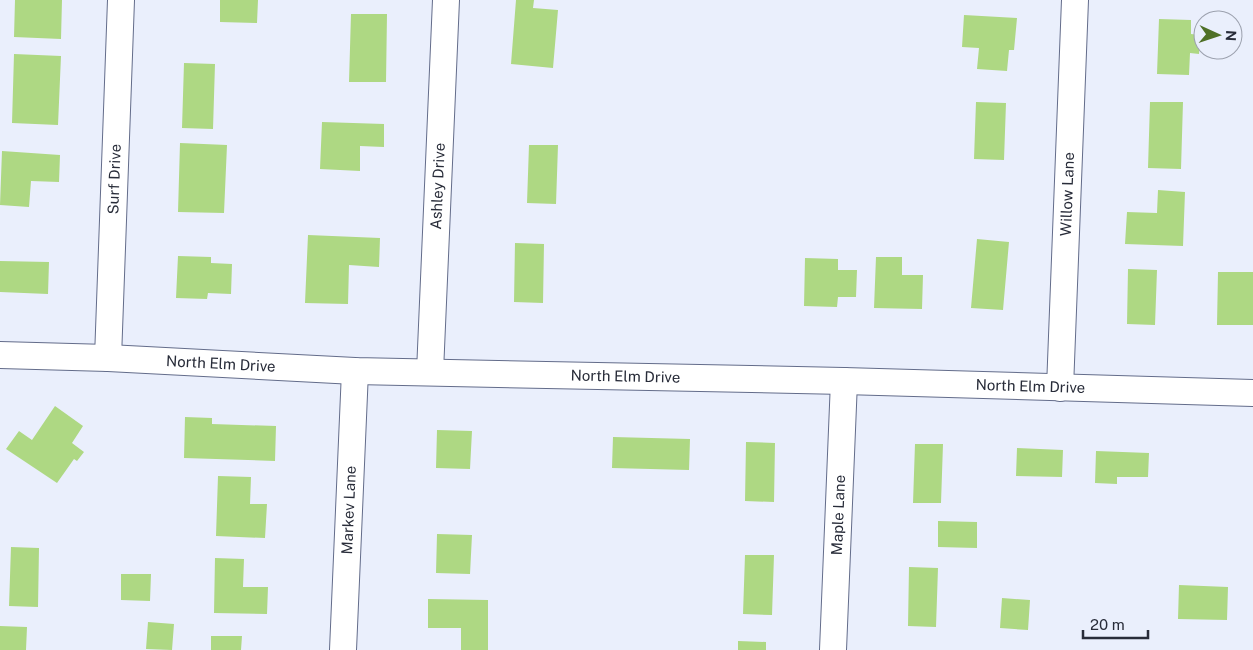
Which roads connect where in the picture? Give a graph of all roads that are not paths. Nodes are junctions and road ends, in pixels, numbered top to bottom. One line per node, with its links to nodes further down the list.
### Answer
1 (121, 0): 5 (street, Surf Drive)
2 (446, 0): 7 (street, Ashley Drive)
3 (1075, 0): 9 (street, Willow Lane)
4 (0, 355): 5 (street, North Elm Drive)
5 (108, 358): 6 (street, North Elm Drive)
6 (355, 371): 7 (street, North Elm Drive); 11 (street, Markev Lane)
7 (430, 372): 8 (street, North Elm Drive)
8 (844, 381): 9 (street, North Elm Drive); 12 (street, Maple Lane)
9 (1060, 388): 10 (street, North Elm Drive)
10 (1253, 393)
11 (343, 650)
12 (832, 650)

